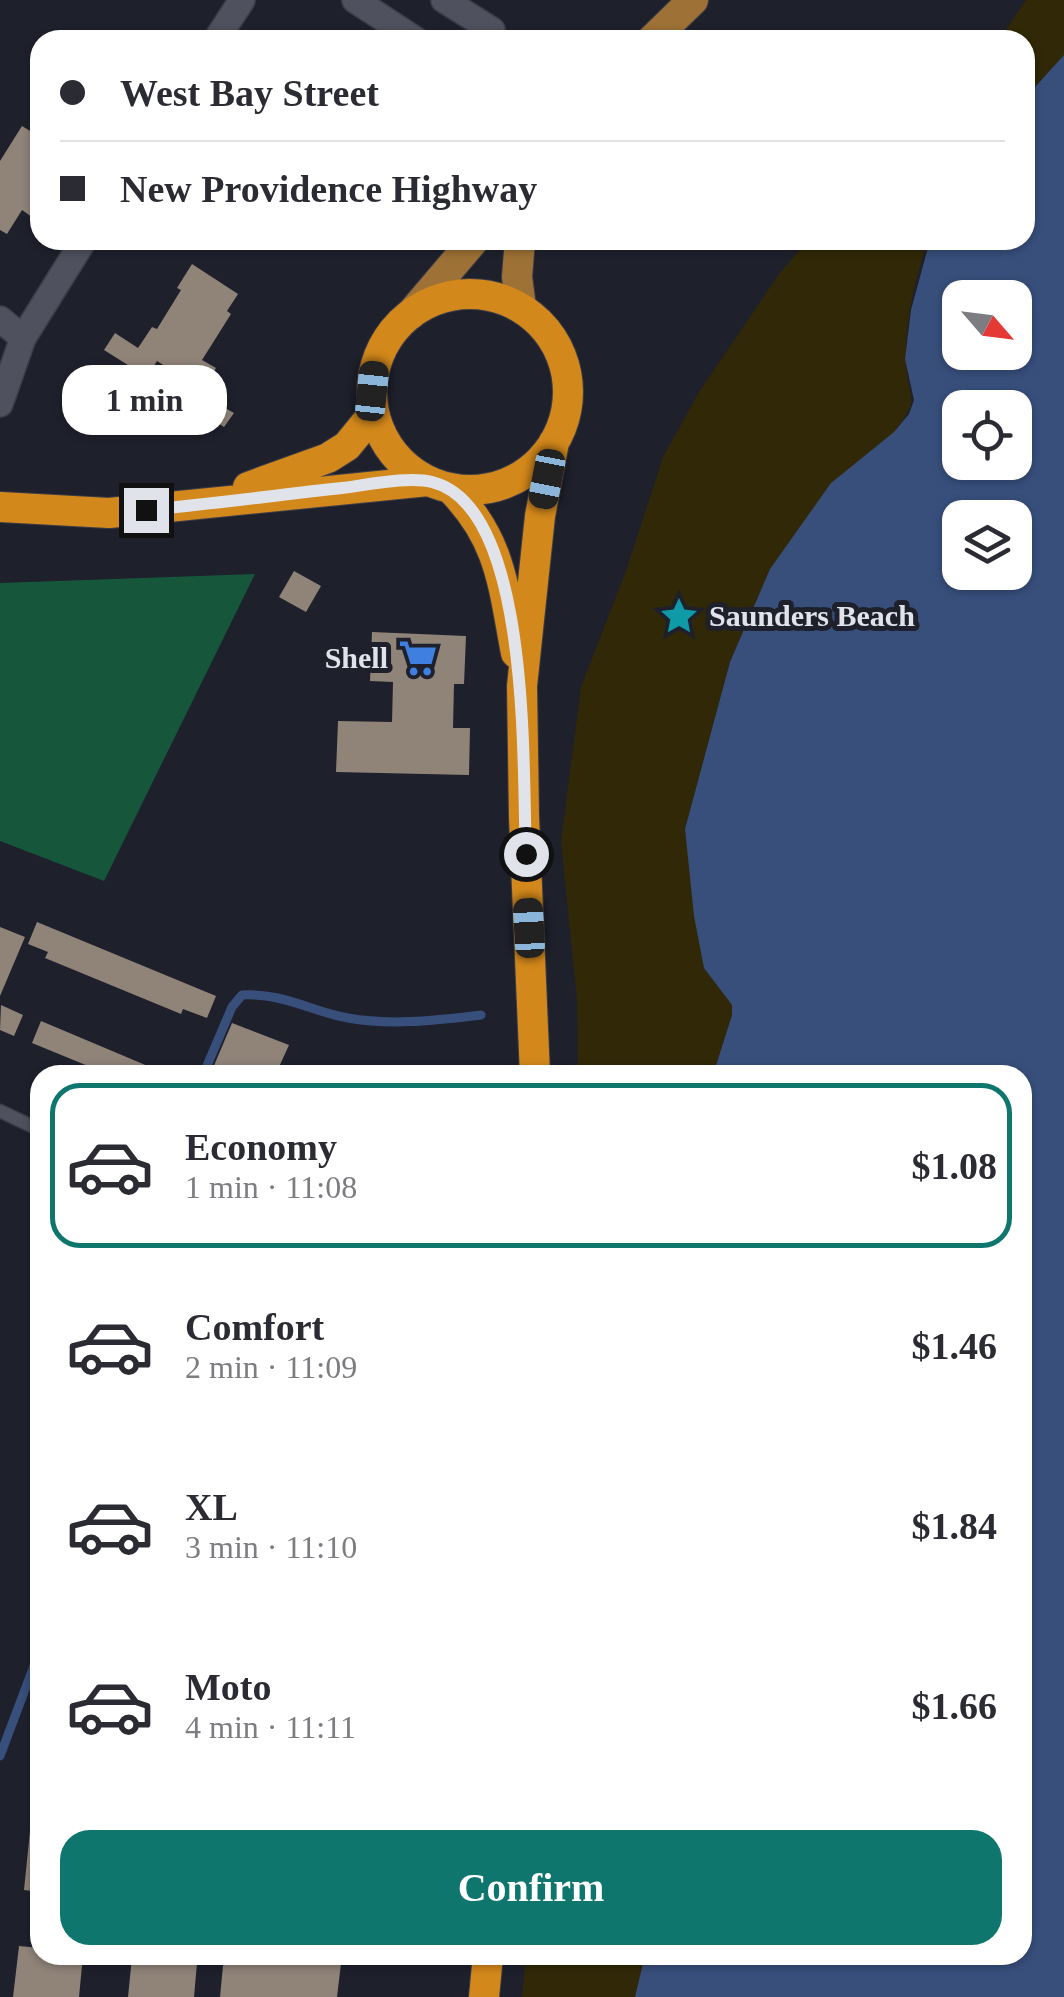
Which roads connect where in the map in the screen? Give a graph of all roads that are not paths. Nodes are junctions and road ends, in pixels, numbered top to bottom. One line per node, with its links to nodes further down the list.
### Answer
1 (242, 0): 5 (street)
2 (356, 0): 6 (street)
3 (444, 0): 7 (street)
4 (692, 0): 8 (main road)
5 (222, 30)
6 (401, 30)
7 (492, 30)
8 (662, 30)
9 (78, 250): 15 (street)
10 (465, 250): 13 (main road)
11 (519, 250): 12 (main road)
12 (521, 307): 13 (highway); 18 (highway)
13 (410, 314): 17 (highway)
14 (0, 319): 15 (street)
15 (23, 338): 16 (street)
16 (0, 404)
17 (374, 413): 19 (highway); 21 (highway)
18 (554, 442): 19 (highway); 22 (highway)
19 (439, 484): 21 (highway); 22 (highway)
20 (4, 502): 21 (highway)
21 (182, 506)
22 (522, 686): 23 (highway)
23 (536, 1065)
24 (0, 1111): 25 (lane)
25 (30, 1125)
26 (487, 1965): 27 (highway)
27 (484, 1997)

